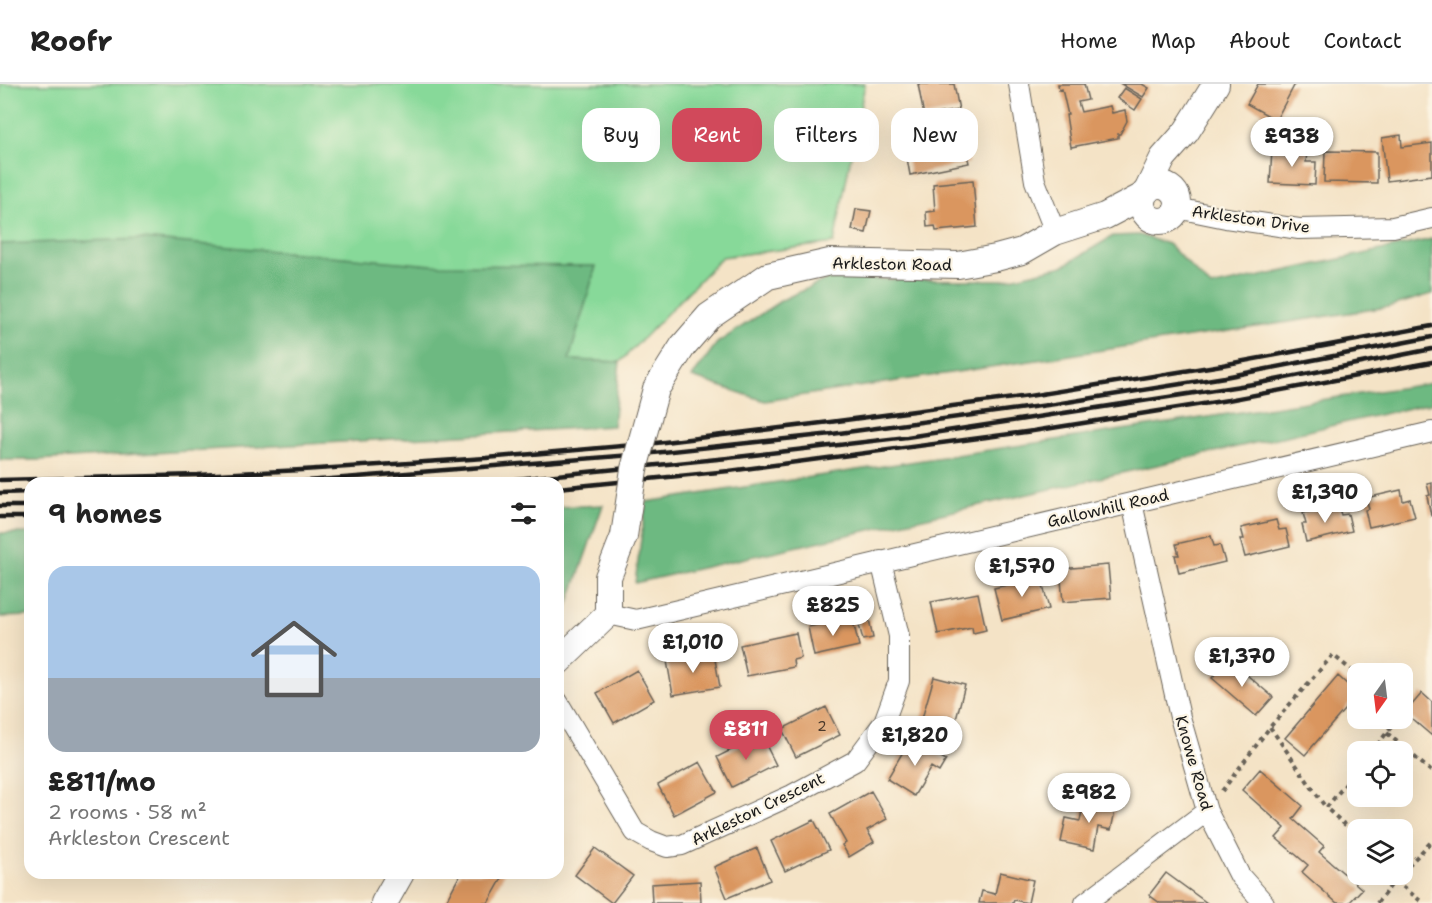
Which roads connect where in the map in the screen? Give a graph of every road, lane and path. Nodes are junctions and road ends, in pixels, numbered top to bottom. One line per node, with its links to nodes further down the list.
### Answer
1 (1019, 84): 7 (street)
2 (1216, 84): 3 (street)
3 (1186, 132): 4 (street); 5 (street)
4 (1175, 199): 5 (street, Arkleston Road); 6 (street, Arkleston Drive)
5 (1146, 202): 7 (street, Arkleston Road)
6 (1432, 218)
7 (1055, 232): 11 (street, Arkleston Road, bridge)
8 (1432, 432): 9 (street, Gallowhill Road)
9 (1132, 503): 10 (street, Gallowhill Road); 22 (street, Knowe Road)
10 (881, 561): 11 (street, Gallowhill Road); 14 (street, Arkleston Crescent)
11 (608, 614): 12 (street)
12 (564, 656)
13 (1347, 667): 15 (path)
14 (564, 712)
15 (1270, 728): 21 (path); 22 (path)
16 (1390, 729): 17 (path)
17 (1387, 734): 18 (path); 19 (path)
18 (1381, 741)
19 (1432, 772)
20 (1347, 782): 21 (path)
21 (1326, 808): 23 (path)
22 (1207, 811): 30 (street); 31 (street, Knowe Road)
23 (1347, 826)
24 (1432, 841): 25 (path)
25 (1413, 861)
26 (398, 879): 29 (street)
27 (1393, 885): 32 (path)
28 (1401, 885): 33 (path)
29 (384, 903)
30 (1085, 903)
31 (1264, 903)
32 (1377, 903)
33 (1423, 903)

